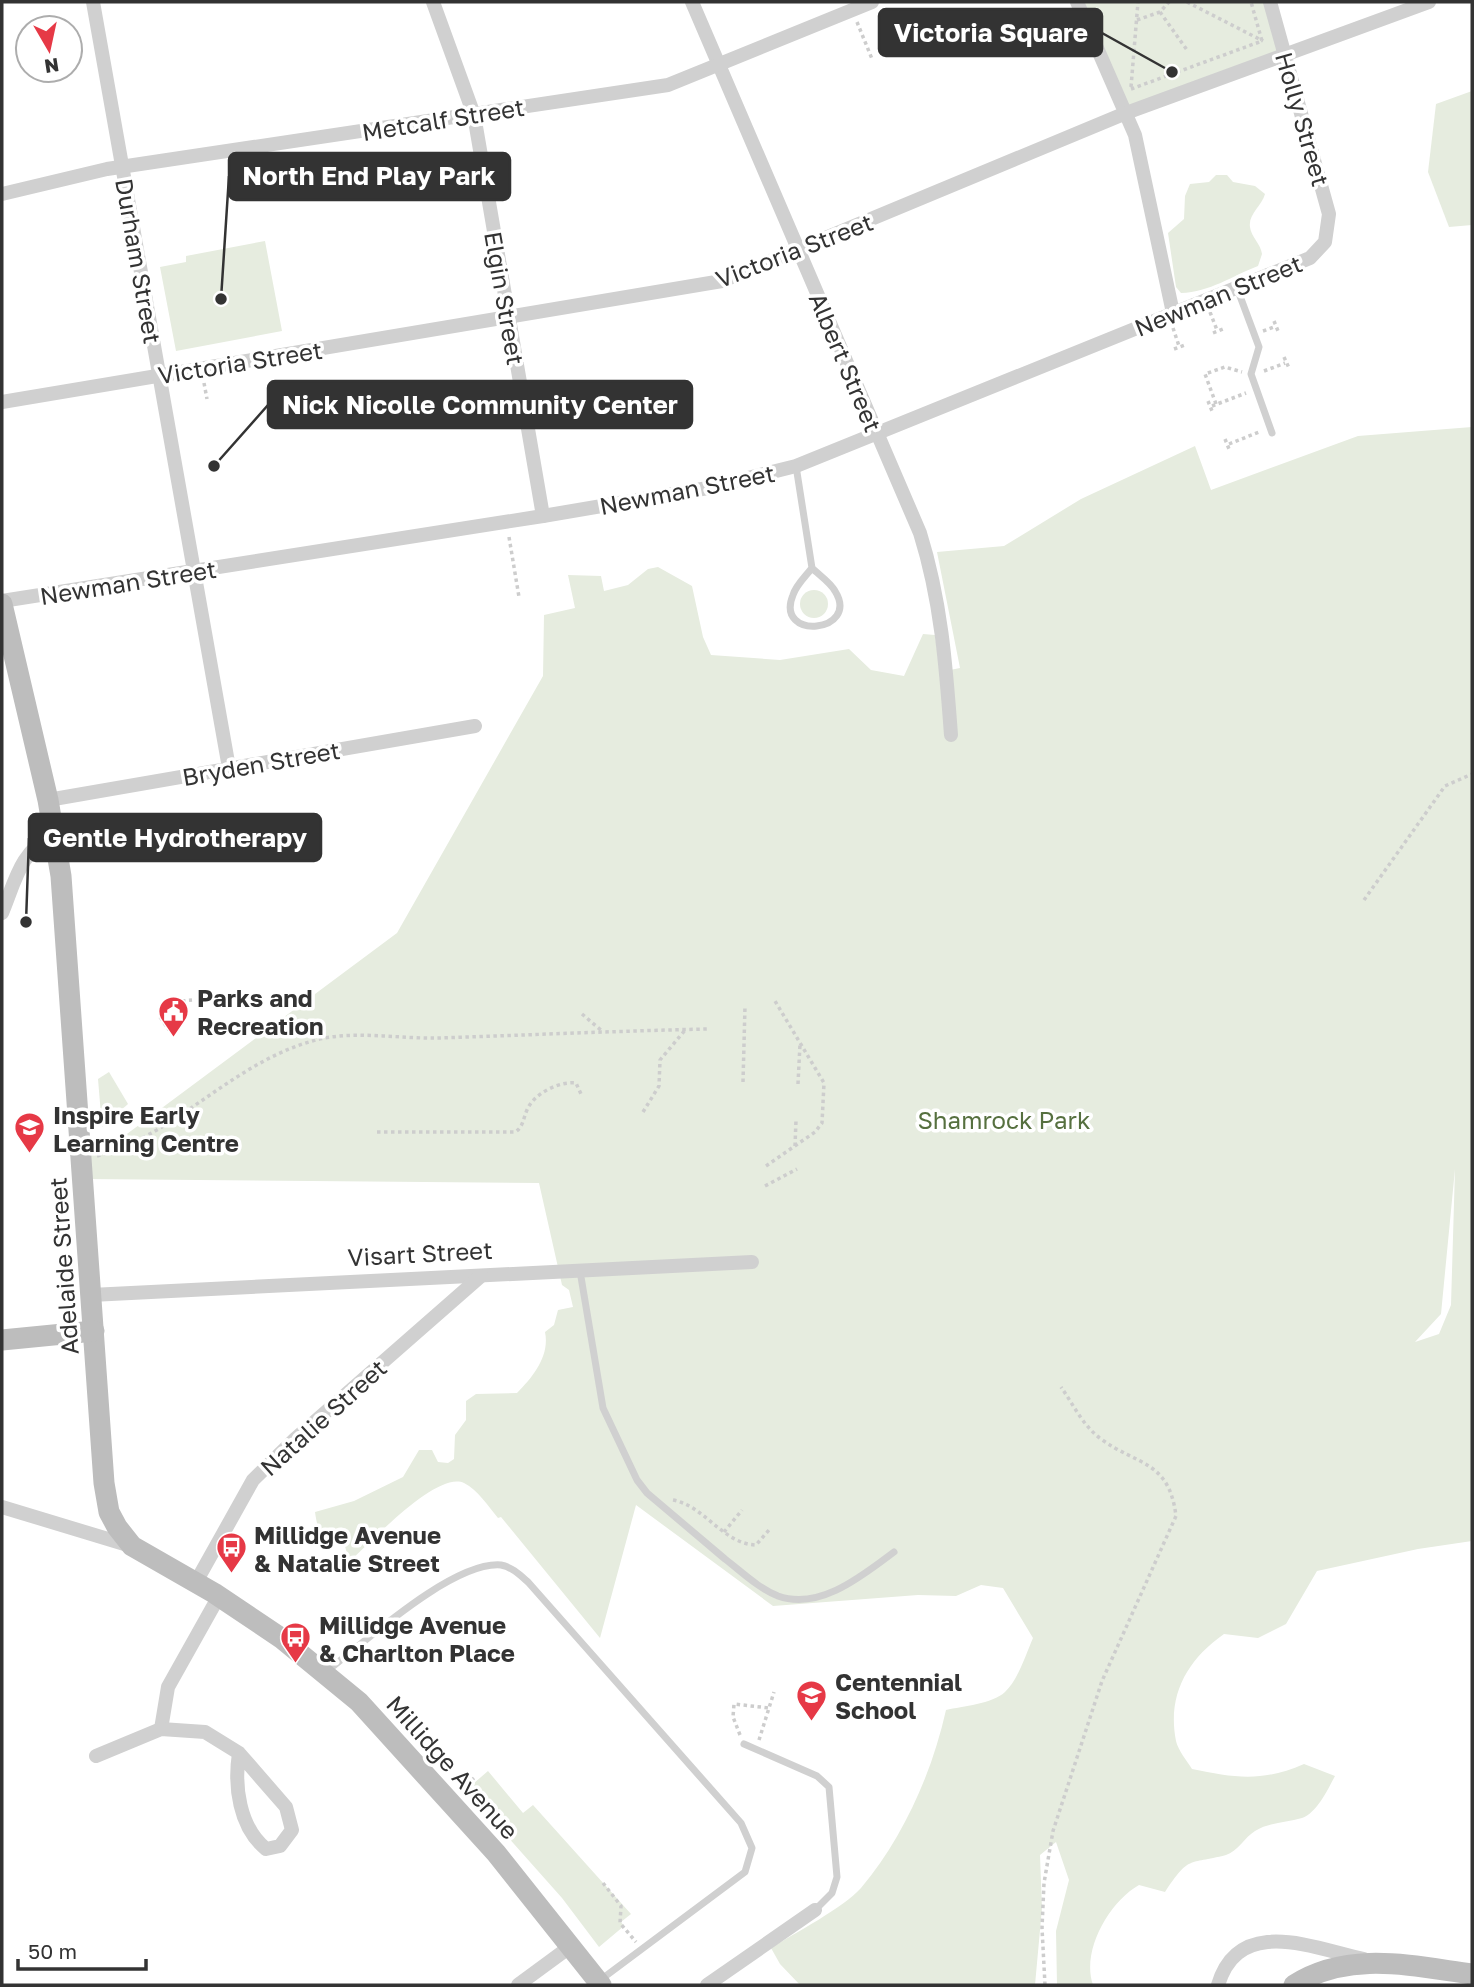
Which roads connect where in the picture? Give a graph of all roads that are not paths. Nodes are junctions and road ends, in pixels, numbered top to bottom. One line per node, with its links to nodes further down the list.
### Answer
1 (93, 2): 12 (street, Durham Street)
2 (433, 2): 11 (street, Elgin Street)
3 (692, 2): 9 (street, Albert Street)
4 (872, 2): 9 (street, Metcalf Street)
5 (1077, 2): 10 (street)
6 (1270, 2): 8 (street, Holly Street)
7 (1429, 2): 8 (street, Victoria Street)
8 (1285, 54): 10 (street, Victoria Street); 14 (street, Holly Street)
9 (719, 65): 11 (street, Metcalf Street); 15 (street, Albert Street)
10 (1126, 113): 15 (street, Victoria Street); 17 (street)
11 (474, 114): 12 (street, Metcalf Street); 18 (street, Elgin Street)
12 (123, 168): 13 (street, Metcalf Street); 19 (street, Durham Street)
13 (2, 194)
14 (1327, 236): 16 (street, Newman Street)
15 (798, 250): 18 (street, Victoria Street); 22 (street, Albert Street)
16 (1237, 288): 17 (street, Newman Street); 21 (lane)
17 (1173, 313): 22 (street, Newman Street)
18 (509, 317): 19 (street, Victoria Street); 24 (street, Elgin Street)
19 (160, 375): 20 (street, Victoria Street); 26 (street, Durham Street)
20 (2, 402)
21 (1271, 430)
22 (876, 433): 23 (street, Newman Street); 29 (street, Albert Street)
23 (796, 466): 24 (street, Newman Street); 25 (lane)
24 (543, 516): 26 (street, Newman Street)
25 (812, 568): 25 (lane)
26 (195, 572): 27 (street, Newman Street); 30 (street, Durham Street)
27 (2, 603): 31 (street, Adelaide Street)
28 (475, 726): 30 (street, Bryden Street)
29 (951, 735)
30 (229, 768): 31 (street, Bryden Street)
31 (48, 800): 32 (street, Adelaide Street)
32 (54, 834): 33 (street); 37 (street, Adelaide Street)
33 (2, 913)
34 (752, 1262): 35 (street, Visart Street)
35 (580, 1271): 36 (street, Visart Street); 42 (lane)
36 (481, 1276): 37 (street, Visart Street); 43 (street, Natalie Street)
37 (91, 1295): 38 (street, Adelaide Street)
38 (94, 1331): 39 (street); 41 (street, Adelaide Street)
39 (2, 1340)
40 (2, 1507): 41 (street)
41 (132, 1546): 43 (street, Millidge Avenue)
42 (894, 1552)
43 (196, 1582): 44 (street, Millidge Avenue)
44 (219, 1596): 45 (street, Millidge Avenue); 46 (street)
45 (326, 1673): 51 (street, Millidge Avenue); 54 (lane)
46 (161, 1730): 48 (street); 49 (street)
47 (744, 1744): 50 (lane)
48 (239, 1753): 48 (street)
49 (96, 1756)
50 (815, 1910): 56 (street)
51 (571, 1946): 54 (street, Millidge Avenue); 55 (street)
52 (1376, 1962): 53 (street); 57 (street); 58 (street)
53 (1472, 1974)
54 (600, 1983)
55 (518, 1985)
56 (707, 1985)
57 (1218, 1985)
58 (1294, 1985)

